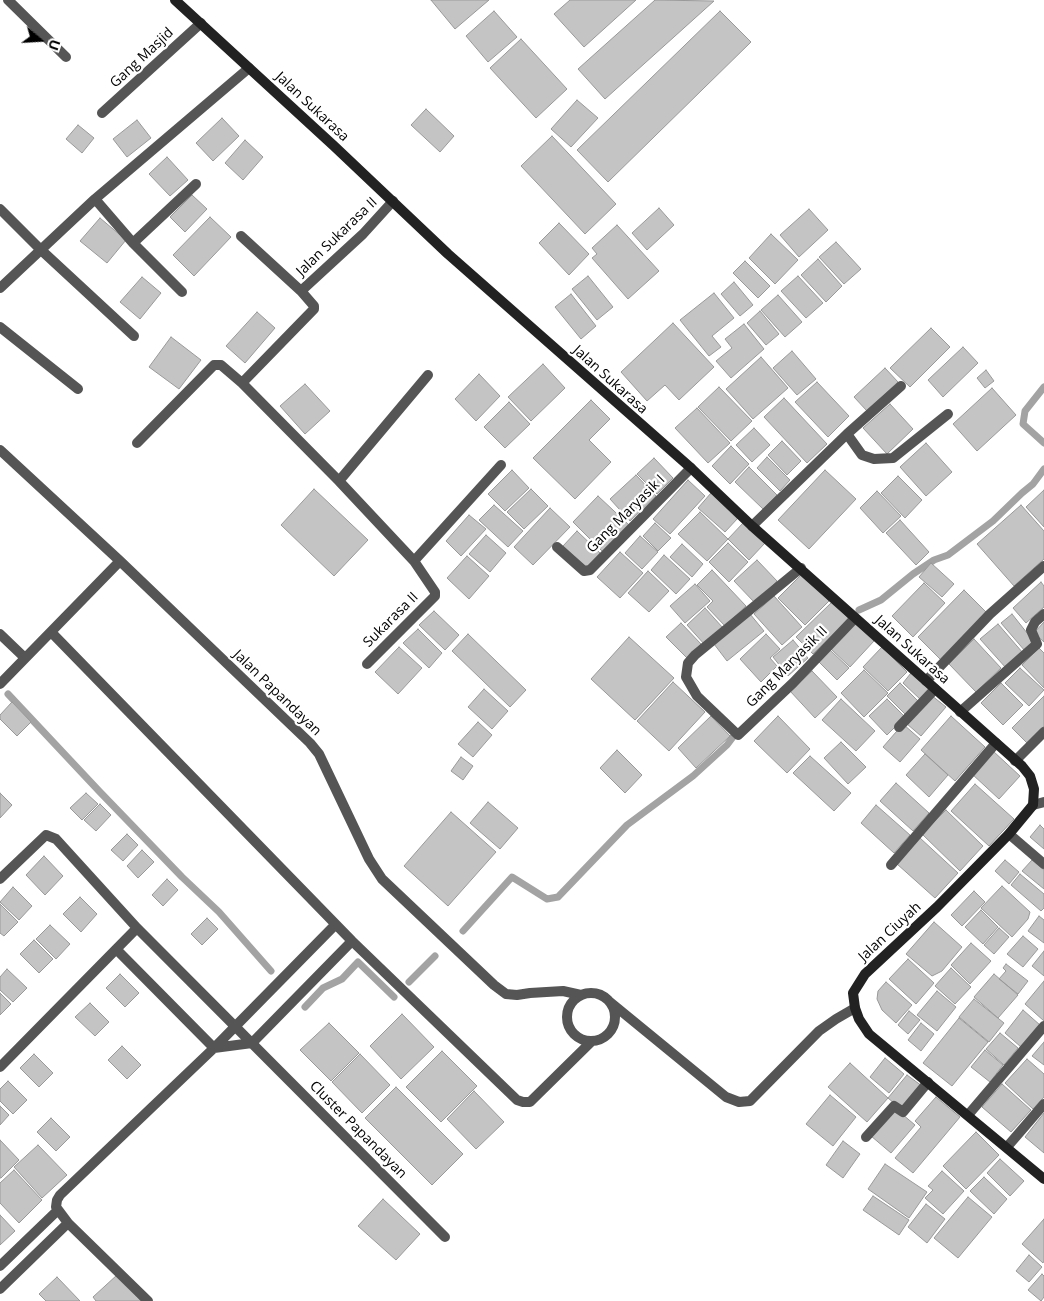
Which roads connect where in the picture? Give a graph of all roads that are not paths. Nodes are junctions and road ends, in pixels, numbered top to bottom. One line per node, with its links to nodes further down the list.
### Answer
1 (8, 0): 4 (street)
2 (175, 0): 3 (street, Jalan Sukarasa)
3 (201, 23): 5 (street, Jalan Sukarasa); 6 (street, Gang Masjid)
4 (66, 57)
5 (249, 68): 8 (street); 9 (street, Jalan Sukarasa)
6 (102, 113)
7 (196, 184): 12 (street)
8 (95, 199): 12 (street); 13 (street)
9 (393, 201): 15 (street, Jalan Sukarasa II); 28 (street, Jalan Sukarasa)
10 (0, 210): 13 (street)
11 (241, 236): 15 (street)
12 (133, 243): 16 (street)
13 (40, 249): 14 (street); 18 (street)
14 (0, 288)
15 (301, 291): 20 (street)
16 (182, 292)
17 (0, 327): 22 (street)
18 (134, 336)
19 (428, 376): 29 (street)
20 (242, 383): 25 (street); 29 (street)
21 (900, 386): 24 (street)
22 (78, 388)
23 (948, 414): 24 (street)
24 (847, 434): 30 (street)
25 (137, 443)
26 (0, 450): 32 (street, Jalan Papandayan)
27 (501, 465): 33 (street)
28 (690, 468): 30 (street, Jalan Sukarasa); 31 (street, Gang Maryasik I)
29 (339, 481): 33 (street)
30 (752, 526): 35 (street, Jalan Sukarasa)
31 (558, 547)
32 (120, 561): 38 (street); 60 (street, Jalan Papandayan)
33 (414, 561): 41 (street, Sukarasa II)
34 (1044, 566): 42 (street)
35 (801, 568): 37 (street, Jalan Sukarasa); 37 (street, Gang Maryasik II)
36 (1044, 614): 45 (street)
37 (855, 618): 42 (street, Jalan Sukarasa)
38 (51, 632): 40 (street); 56 (street)
39 (0, 634): 40 (street)
40 (25, 658): 43 (street)
41 (367, 664)
42 (926, 681): 44 (street, Jalan Sukarasa)
43 (0, 684)
44 (935, 689): 45 (street, Jalan Sukarasa); 46 (street)
45 (960, 712): 48 (street, Jalan Sukarasa)
46 (899, 727)
47 (1044, 732): 49 (street)
48 (996, 743): 49 (street, Jalan Sukarasa); 54 (street)
49 (1015, 761): 51 (street, Jalan Sukarasa)
50 (1044, 802): 51 (street)
51 (1033, 805): 52 (street, Jalan Ciuyah)
52 (1009, 834): 53 (street); 62 (street, Jalan Ciuyah)
53 (1044, 864)
54 (891, 865)
55 (0, 879): 57 (street, Cluster Papandayan)
56 (336, 925): 58 (street); 64 (street)
57 (137, 928): 59 (street); 64 (street, Cluster Papandayan)
58 (352, 941): 65 (street); 66 (street)
59 (117, 950): 67 (street); 68 (street)
60 (581, 995): 61 (street); 65 (street)
61 (610, 1002): 62 (street); 65 (street)
62 (855, 1008): 69 (street)
63 (1044, 1026): 71 (street)
64 (236, 1027): 66 (street, Cluster Papandayan); 67 (street)
65 (592, 1041)
66 (252, 1043): 67 (street); 77 (street, Cluster Papandayan)
67 (214, 1048): 75 (street)
68 (0, 1067)
69 (928, 1082): 71 (street); 72 (street)
70 (1044, 1104): 73 (street)
71 (968, 1115): 73 (street)
72 (866, 1137)
73 (1007, 1147): 74 (street)
74 (1044, 1179)
75 (58, 1210): 76 (street); 78 (street)
76 (68, 1223): 79 (street); 80 (street)
77 (445, 1236)
78 (0, 1266)
79 (0, 1288)
80 (148, 1301)

